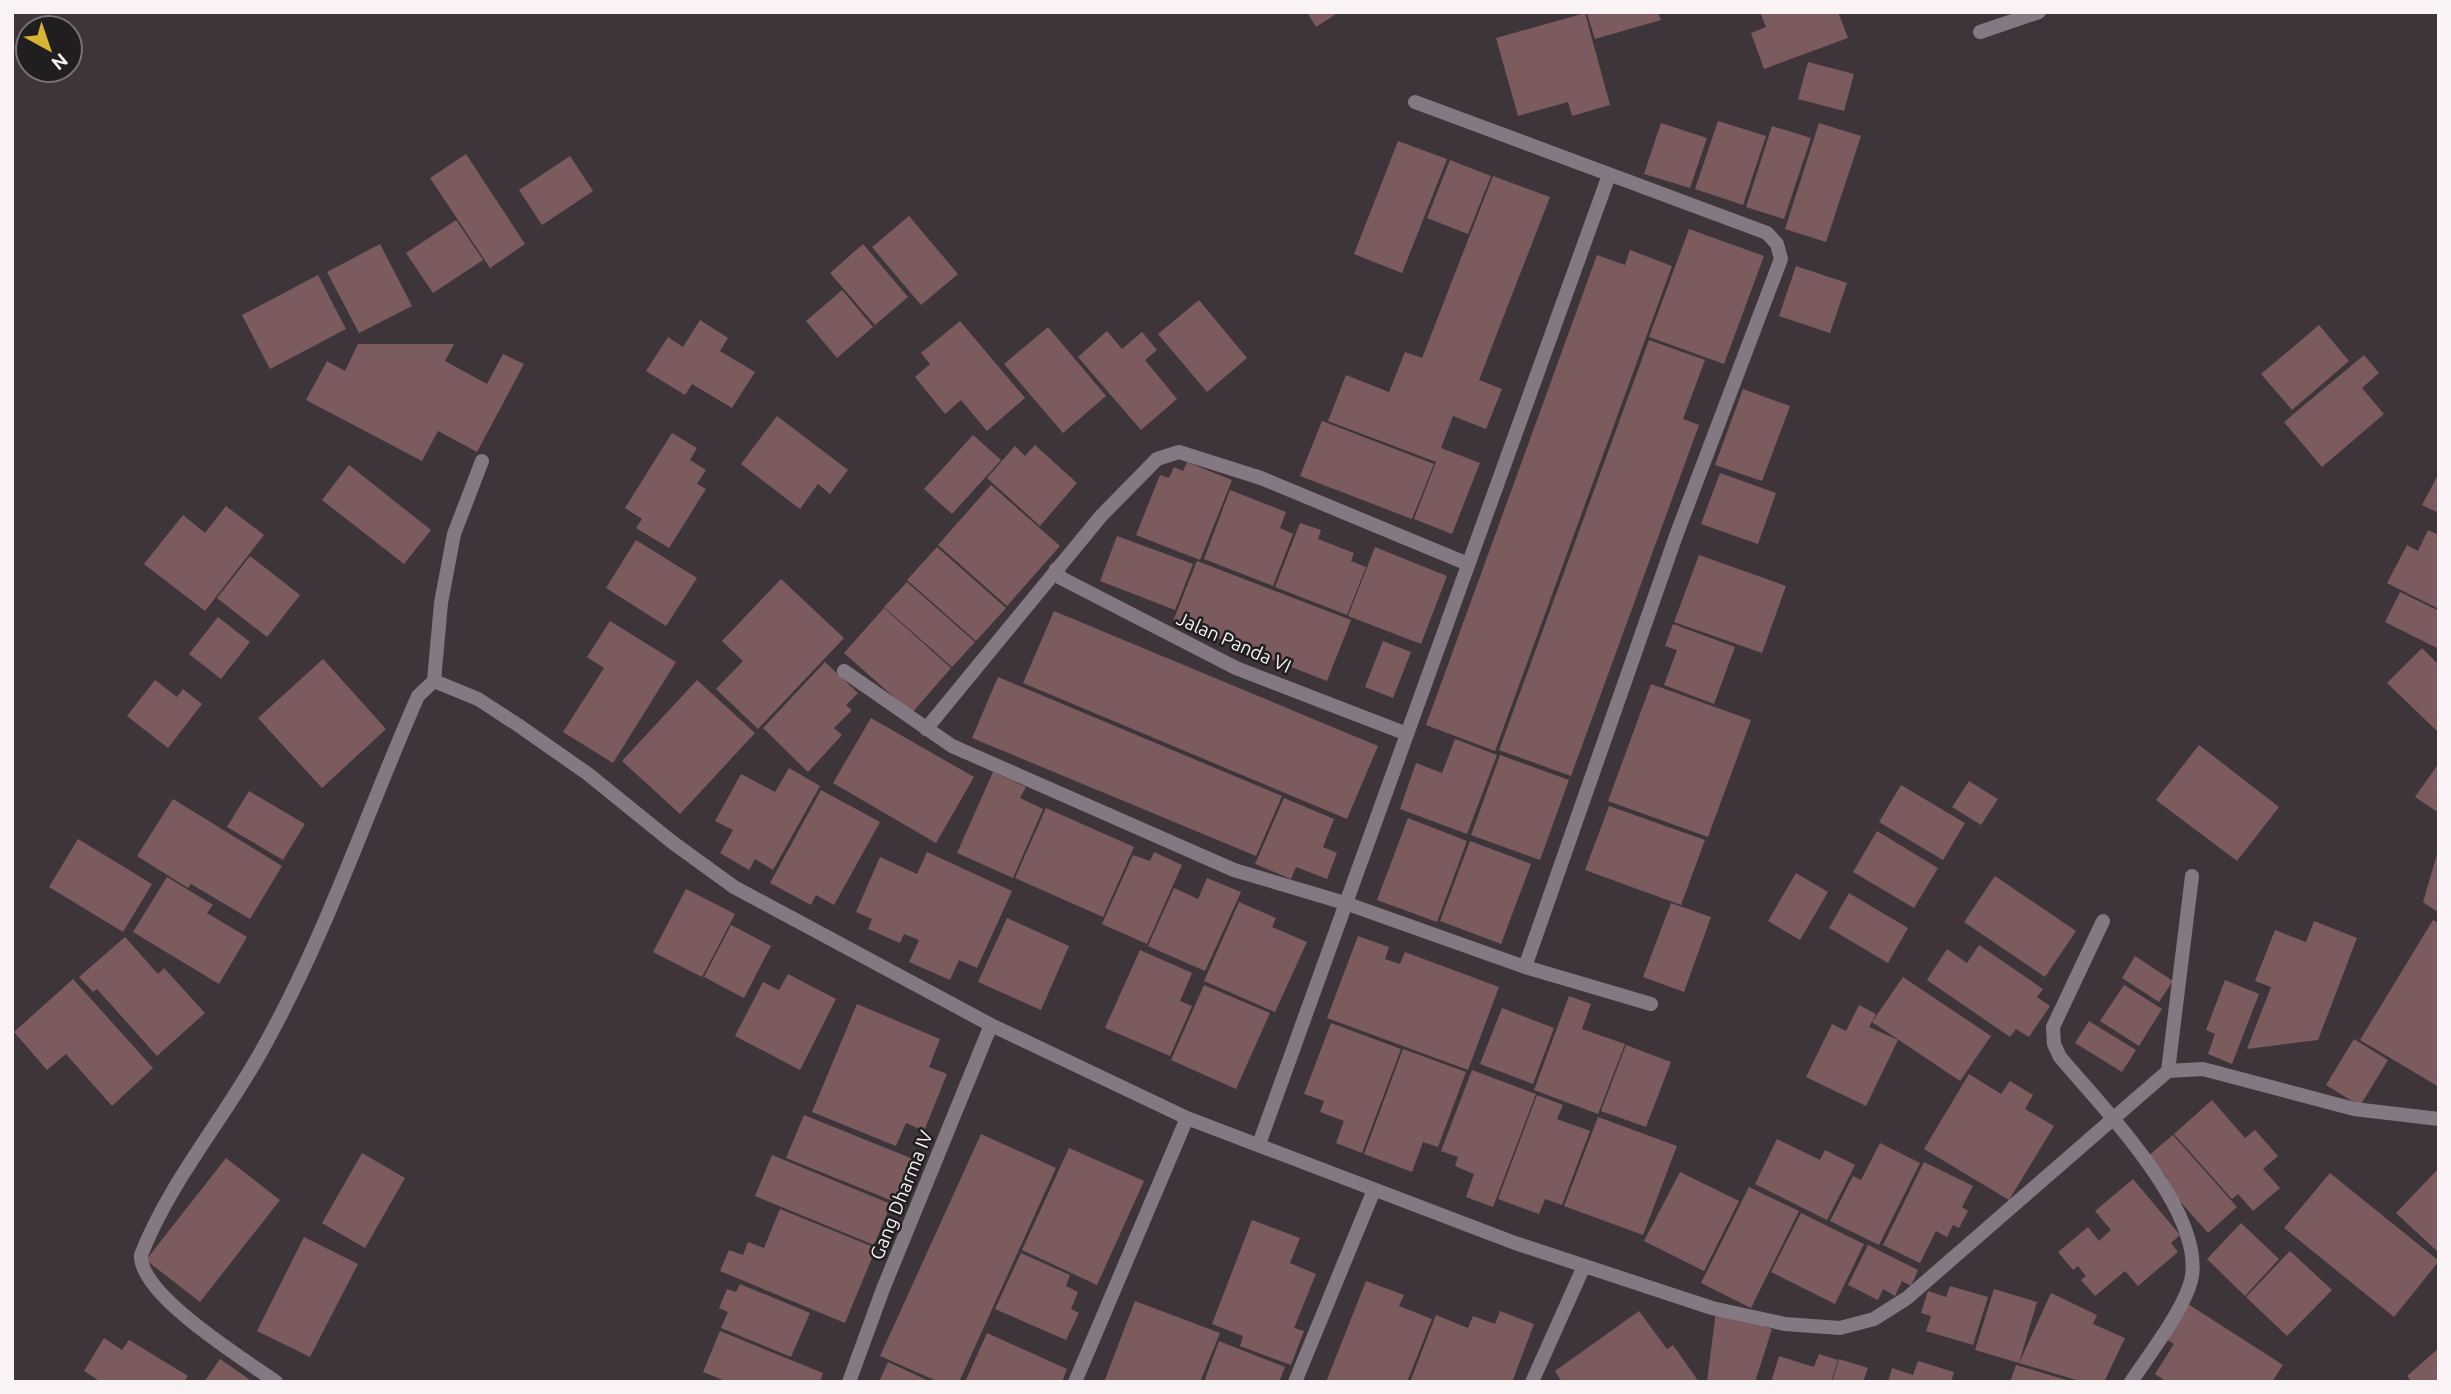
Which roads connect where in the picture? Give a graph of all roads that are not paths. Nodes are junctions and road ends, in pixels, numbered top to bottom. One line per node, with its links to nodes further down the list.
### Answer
1 (2039, 12): 2 (street)
2 (1980, 32)
3 (1415, 102): 4 (street)
4 (1609, 175): 6 (street); 15 (street)
5 (482, 461): 9 (street)
6 (1468, 564): 7 (street); 11 (street)
7 (1055, 569): 10 (street); 11 (street, Jalan Panda VI)
8 (844, 671): 10 (street)
9 (434, 681): 17 (street); 25 (street)
10 (926, 729): 13 (street)
11 (1407, 734): 13 (street)
12 (2192, 876): 18 (street)
13 (1345, 903): 15 (street); 22 (street)
14 (2103, 921): 21 (street)
15 (1525, 967): 16 (street)
16 (1651, 1004)
17 (991, 1025): 19 (street); 26 (street, Gang Dharma IV)
18 (2168, 1071): 20 (street); 21 (street)
19 (1187, 1118): 22 (street); 27 (street)
20 (2439, 1119)
21 (2113, 1120): 24 (street); 30 (street)
22 (1258, 1144): 23 (street)
23 (1374, 1190): 24 (street); 28 (street)
24 (1584, 1266): 29 (street)
25 (275, 1382)
26 (849, 1382)
27 (1075, 1382)
28 (1295, 1382)
29 (1532, 1382)
30 (2131, 1382)

